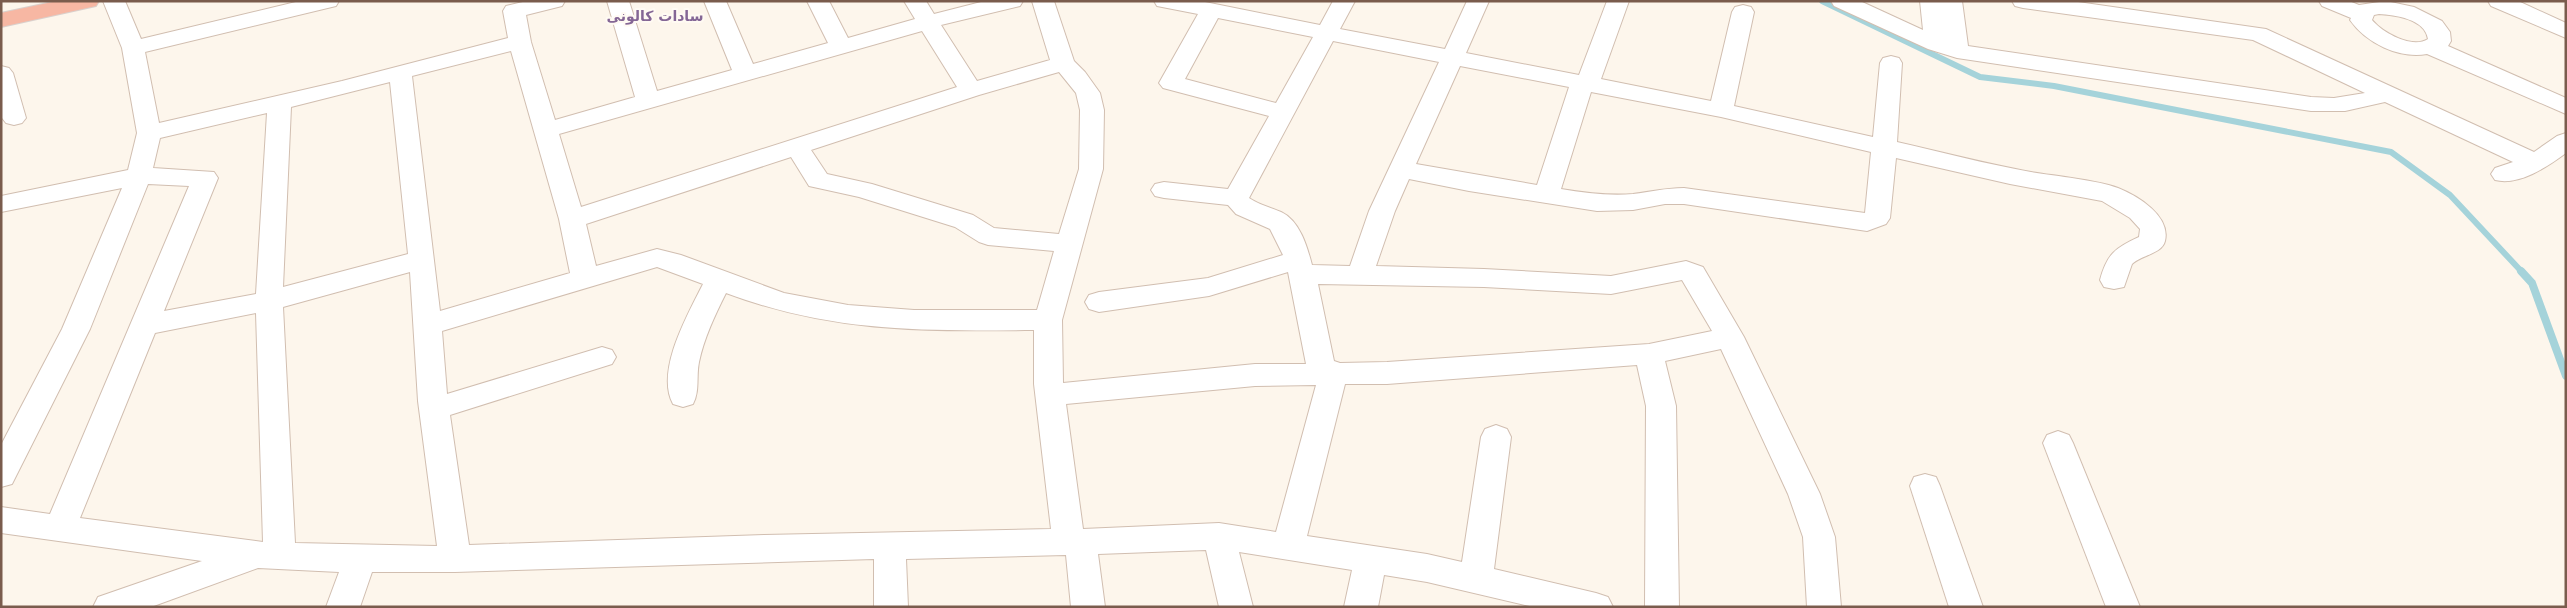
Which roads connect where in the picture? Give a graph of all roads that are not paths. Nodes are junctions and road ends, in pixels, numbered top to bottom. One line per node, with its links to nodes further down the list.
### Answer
1 (6, 1): 22 (highway)
2 (88, 1): 27 (highway)
3 (114, 1): 35 (street)
4 (328, 1): 35 (street)
5 (554, 1): 23 (street)
6 (618, 1): 46 (street)
7 (715, 1): 41 (street)
8 (818, 1): 33 (street)
9 (915, 1): 28 (street)
10 (1012, 1): 28 (street)
11 (1043, 1): 38 (street)
12 (1165, 1): 25 (street)
13 (1344, 1): 30 (street)
14 (1478, 1): 36 (street)
15 (1618, 1): 42 (street)
16 (1842, 1): 34 (street)
17 (1931, 1): 34 (street)
18 (1951, 1): 34 (street)
19 (2023, 1): 45 (street)
20 (2330, 1): 24 (street)
21 (2499, 1): 29 (street)
22 (1, 2)
23 (513, 6): 31 (street)
24 (2359, 8): 32 (street); 32 (street)
25 (1211, 10): 30 (street); 50 (street)
26 (1743, 12): 49 (street)
27 (1, 20)
28 (928, 22): 33 (street); 44 (street)
29 (2566, 31)
30 (1327, 32): 36 (street); 50 (street)
31 (520, 42): 39 (street); 52 (street)
32 (2436, 44): 43 (street); 48 (street)
33 (841, 47): 41 (street)
34 (1947, 47): 45 (street)
35 (133, 48): 53 (street)
36 (1452, 56): 42 (street); 58 (street)
37 (1891, 63): 56 (street)
38 (1063, 64): 44 (street); 66 (street)
39 (400, 72): 47 (street); 67 (street)
40 (1, 73): 51 (street)
41 (745, 74): 46 (street)
42 (1585, 83): 49 (street); 62 (street)
43 (2566, 89)
44 (971, 90): 55 (street)
45 (2386, 94): 57 (street)
46 (648, 101): 52 (street)
47 (279, 103): 53 (street); 73 (street)
48 (2566, 107)
49 (1722, 110): 56 (street)
50 (1284, 112): 63 (street)
51 (14, 118)
52 (547, 130): 65 (street)
53 (149, 133): 60 (street)
54 (2566, 141): 57 (street)
55 (797, 148): 65 (street); 66 (street)
56 (1886, 148): 62 (street); 72 (street)
57 (2536, 163): 59 (street)
58 (1401, 169): 62 (street); 69 (street)
59 (2504, 174)
60 (139, 176): 64 (street); 76 (street); 87 (street)
61 (1164, 190): 63 (street)
62 (1547, 195)
63 (1236, 198): 68 (street)
64 (1, 204)
65 (572, 219): 70 (street)
66 (1071, 244): 75 (street)
67 (422, 260): 73 (street); 77 (street)
68 (1299, 267): 69 (street); 74 (street); 81 (street)
69 (1360, 275): 78 (street)
70 (584, 278): 71 (street); 77 (street)
71 (718, 280): 75 (street); 82 (street)
72 (2114, 280)
73 (269, 301): 76 (street); 95 (street)
74 (1099, 302)
75 (1048, 320): 83 (street)
76 (143, 325): 90 (street)
77 (427, 325): 84 (street)
78 (1730, 337): 79 (street); 109 (street)
79 (1649, 354): 81 (street); 108 (street)
80 (602, 357): 84 (street)
81 (1328, 372): 83 (street); 94 (street)
82 (683, 396)
83 (1051, 396): 92 (street)
84 (434, 409): 97 (street)
85 (1496, 437): 99 (street)
86 (2058, 443): 111 (street)
87 (1, 475)
88 (1926, 486): 110 (street)
89 (1, 520): 90 (street)
90 (60, 528): 95 (street)
91 (1220, 536): 92 (street); 94 (street); 105 (street)
92 (1074, 542): 93 (street); 104 (street)
93 (890, 545): 97 (street); 103 (street)
94 (1288, 547): 98 (street)
95 (268, 556): 96 (street); 101 (street)
96 (360, 559): 97 (street); 102 (street)
97 (455, 559)
98 (1371, 559): 99 (street); 106 (street)
99 (1476, 579): 100 (street)
100 (1526, 598): 107 (street)
101 (110, 607)
102 (343, 607)
103 (891, 607)
104 (1088, 607)
105 (1236, 607)
106 (1361, 607)
107 (1596, 607)
108 (1662, 607)
109 (1824, 607)
110 (1966, 607)
111 (2124, 607)

